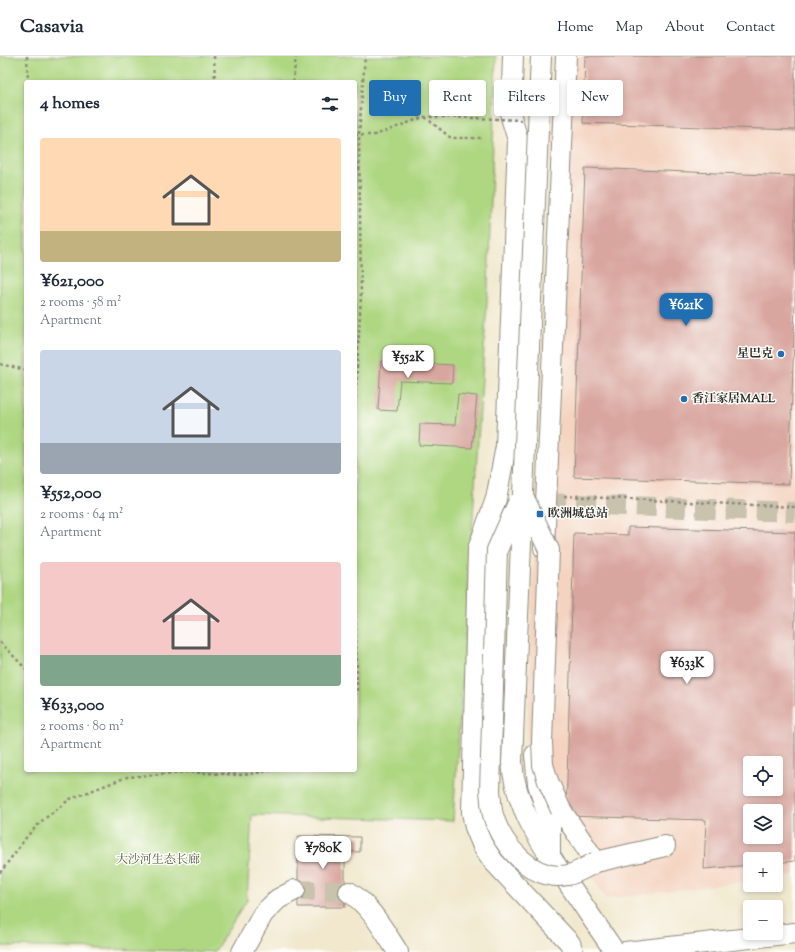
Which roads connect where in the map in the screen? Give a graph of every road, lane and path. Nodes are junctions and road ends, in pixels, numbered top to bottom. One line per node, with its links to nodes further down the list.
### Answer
1 (27, 56): 8 (path)
2 (214, 56): 9 (path)
3 (296, 56): 10 (path)
4 (365, 56): 13 (path)
5 (513, 56): 19 (lane)
6 (541, 56): 12 (lane, bridge)
7 (566, 56): 20 (lane)
8 (28, 80)
9 (215, 80)
10 (293, 80)
11 (424, 117): 12 (path, bridge); 13 (path); 14 (path)
12 (538, 121): 18 (lane, bridge)
13 (359, 135): 16 (path)
14 (481, 138)
15 (0, 364): 17 (path)
16 (357, 368)
17 (24, 370)
18 (522, 494): 28 (lane, bridge); 29 (lane, bridge); 29 (lane, bridge)
19 (496, 499): 20 (lane); 36 (lane)
20 (546, 499): 21 (path); 28 (lane)
21 (795, 507)
22 (0, 642): 23 (path)
23 (24, 666)
24 (186, 772): 30 (path)
25 (186, 772): 26 (path)
26 (262, 772)
27 (664, 846): 29 (lane)
28 (550, 857): 37 (lane)
29 (596, 862)
30 (0, 873)
31 (295, 890): 34 (lane)
32 (349, 892): 35 (lane)
33 (795, 933): 38 (lane)
34 (242, 952)
35 (398, 952)
36 (573, 952)
37 (615, 952)
38 (625, 952)

